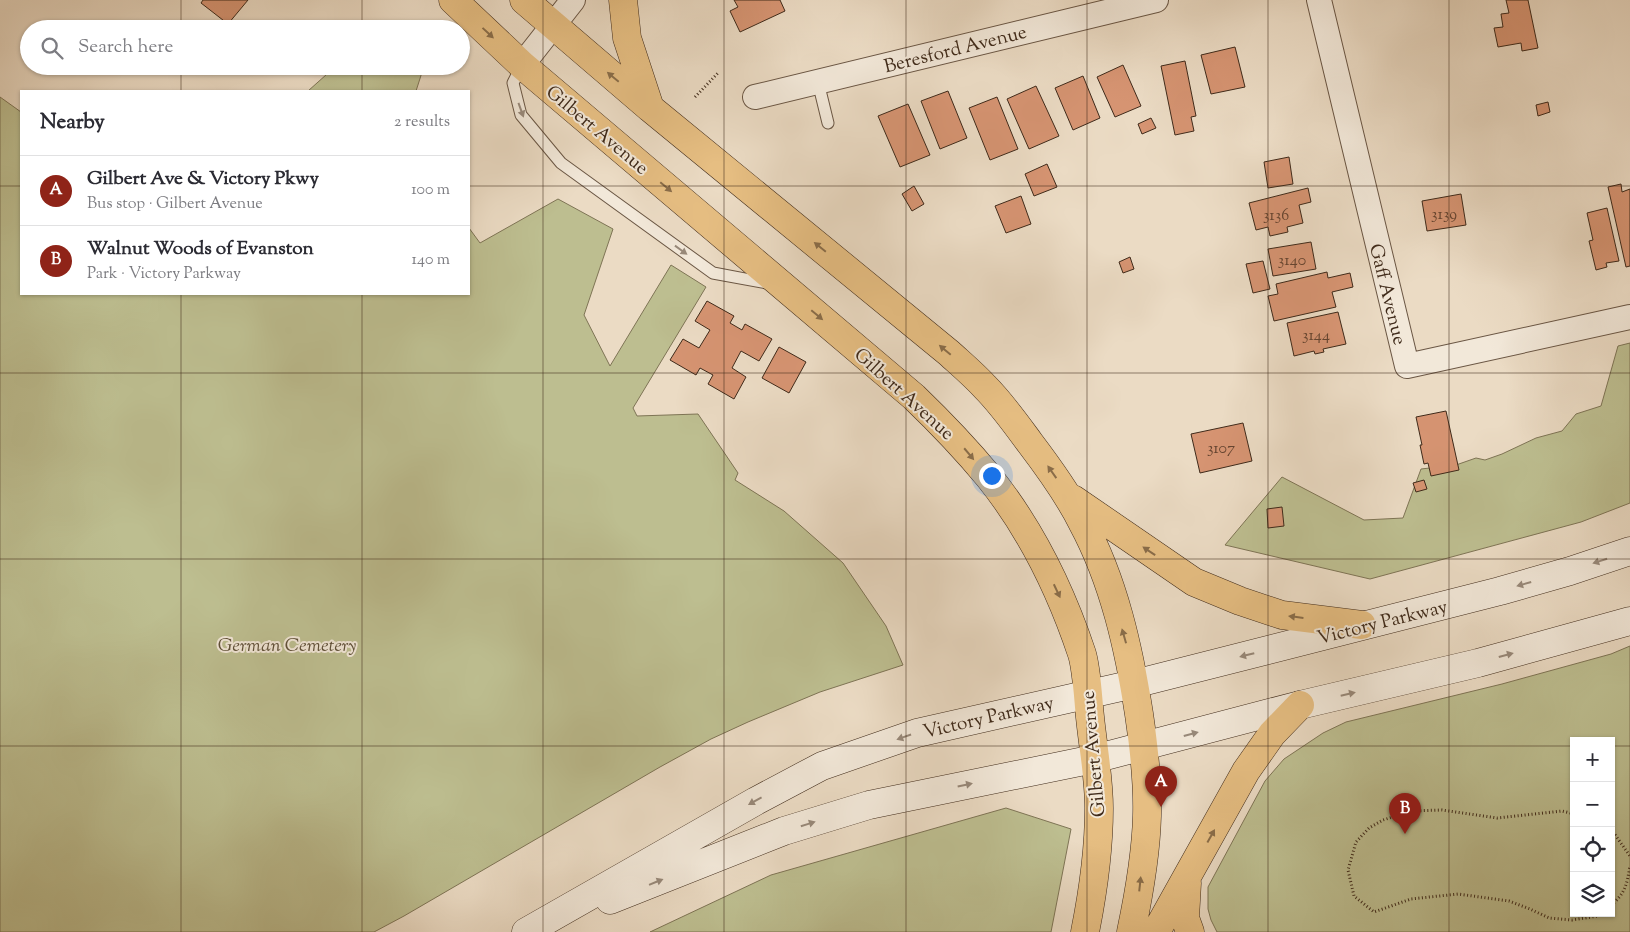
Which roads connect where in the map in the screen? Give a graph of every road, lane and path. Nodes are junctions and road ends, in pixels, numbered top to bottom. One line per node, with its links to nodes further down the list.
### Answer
1 (453, 0): 9 (main road, Gilbert Avenue, one-way to 9)
2 (524, 0): 8 (main road)
3 (573, 0): 8 (street)
4 (622, 0): 14 (main road)
5 (1156, 0): 7 (street, Beresford Avenue)
6 (1318, 0): 17 (street, Gaff Avenue)
7 (1086, 8): 11 (street, Beresford Avenue)
8 (553, 26): 9 (street); 14 (main road, one-way to 8)
9 (522, 65): 16 (main road, Gilbert Avenue, one-way to 16); 16 (lane, one-way to 16)
10 (719, 72): 12 (path)
11 (818, 82): 13 (street, Beresford Avenue); 15 (lane)
12 (694, 96)
13 (754, 97)
14 (650, 108): 18 (main road, one-way to 14)
15 (828, 123)
16 (784, 287): 23 (main road, Gilbert Avenue, one-way to 23)
17 (1630, 317)
18 (1068, 497): 21 (main road, one-way to 18); 22 (main road, one-way to 18)
19 (1630, 551): 21 (street, Victory Parkway, one-way to 21)
20 (1630, 621): 24 (street, Victory Parkway, one-way to 20)
21 (1362, 625): 22 (street, Victory Parkway, one-way to 22)
22 (1134, 684): 23 (street, Victory Parkway); 25 (main road)
23 (1087, 693): 26 (main road, Gilbert Avenue); 34 (street, Victory Parkway, one-way to 34)
24 (1300, 705): 25 (street, Victory Parkway, one-way to 24); 31 (main road, one-way to 24)
25 (1143, 746): 26 (street, Victory Parkway); 36 (main road, one-way to 25)
26 (1094, 759): 34 (street, Victory Parkway, one-way to 26); 35 (main road, Gilbert Avenue)
27 (1570, 813): 33 (path)
28 (1615, 835): 29 (path)
29 (1630, 856)
30 (1630, 866): 32 (path)
31 (1187, 879): 37 (main road); 38 (main road)
32 (1615, 902)
33 (1592, 917)
34 (528, 932)
35 (1085, 932)
36 (1131, 932)
37 (1156, 932)
38 (1190, 932)

